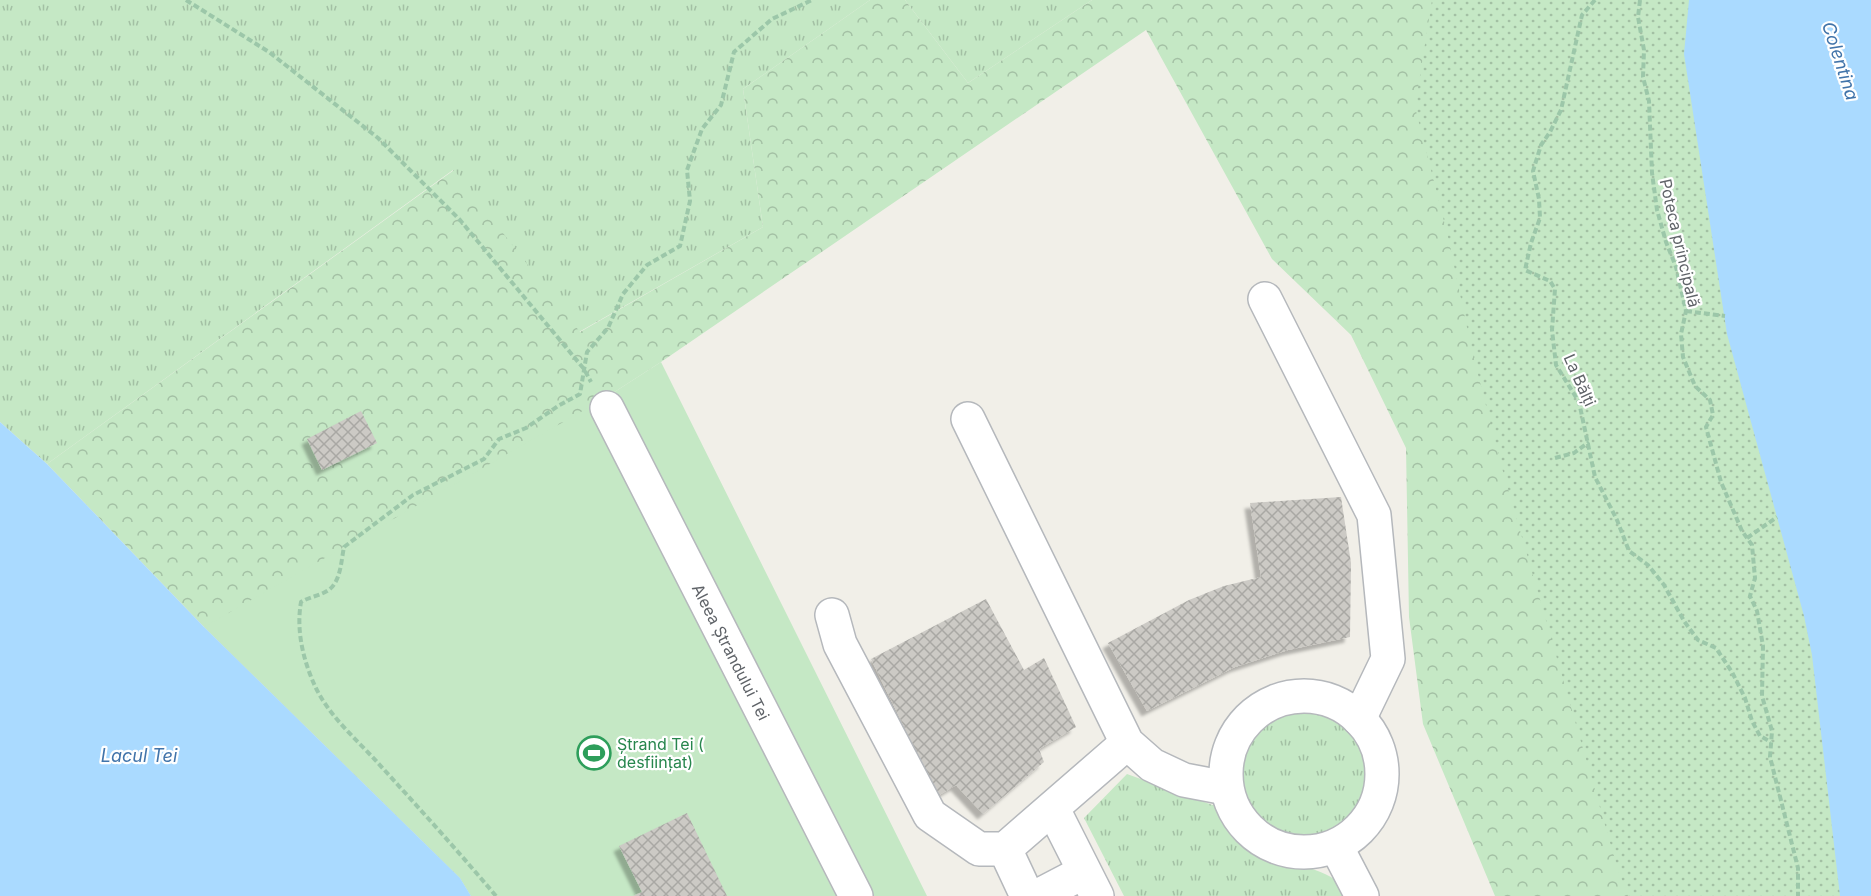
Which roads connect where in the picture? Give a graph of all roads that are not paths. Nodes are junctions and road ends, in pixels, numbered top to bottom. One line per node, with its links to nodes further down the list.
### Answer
1 (1265, 299): 5 (street)
2 (607, 408): 12 (street, Aleea Ștrandului Tei)
3 (968, 419): 6 (street)
4 (832, 615): 10 (street)
5 (1359, 719): 7 (street); 9 (street)
6 (1127, 743): 7 (street); 8 (street)
7 (1226, 788): 9 (street)
8 (1053, 809): 10 (street); 11 (street)
9 (1336, 846): 15 (street)
10 (1005, 849): 13 (street)
11 (1090, 884): 14 (street)
12 (856, 896)
13 (1027, 896)
14 (1038, 896)
15 (1362, 896)

